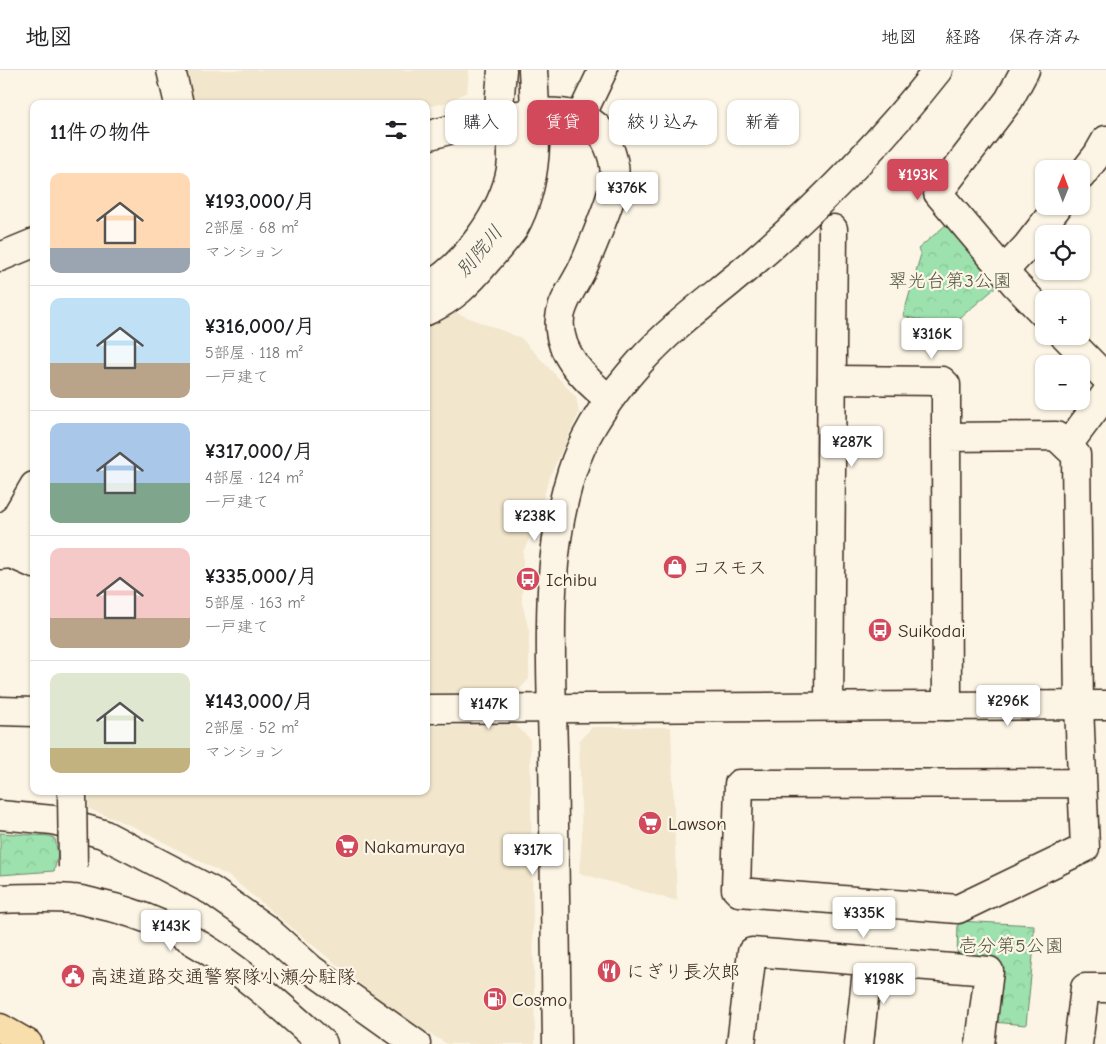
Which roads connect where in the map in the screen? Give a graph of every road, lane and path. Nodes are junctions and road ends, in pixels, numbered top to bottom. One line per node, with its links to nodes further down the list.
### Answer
1 (171, 70): 7 (street)
2 (502, 70): 10 (street)
3 (533, 70): 10 (street)
4 (603, 70): 8 (street)
5 (938, 70): 27 (street)
6 (1025, 70): 19 (street)
7 (178, 100)
8 (589, 100)
9 (527, 114): 10 (street)
10 (518, 115): 12 (street); 20 (street); 22 (street)
11 (599, 130): 27 (street)
12 (430, 135)
13 (1106, 140): 14 (street)
14 (1090, 163)
15 (1051, 215): 19 (street)
16 (833, 229): 25 (street)
17 (30, 245): 18 (street)
18 (0, 257)
19 (1004, 271): 21 (street)
20 (430, 284)
21 (1035, 304)
22 (430, 309)
23 (1074, 345): 24 (street)
24 (1106, 378)
25 (832, 380): 28 (street); 35 (street)
26 (1106, 394): 29 (street)
27 (609, 399): 38 (street)
28 (946, 437): 29 (street); 36 (street)
29 (1066, 446): 37 (street)
30 (30, 493): 31 (street)
31 (0, 528)
32 (30, 540): 33 (street)
33 (15, 558)
34 (1106, 705): 37 (street)
35 (829, 706): 36 (street); 38 (street)
36 (948, 706): 37 (street)
37 (1079, 706): 42 (street)
38 (552, 708): 39 (street); 53 (street)
39 (430, 709)
40 (0, 711): 41 (street)
41 (30, 712)
42 (1082, 783): 42 (street)
43 (72, 795): 46 (street, bridge)
44 (0, 815): 52 (street)
45 (0, 898): 46 (street)
46 (74, 899): 51 (street)
47 (868, 961): 54 (street); 55 (street); 56 (street)
48 (1106, 988): 57 (street)
49 (0, 1028): 50 (highway)
50 (28, 1044)
51 (323, 1044)
52 (416, 1044)
53 (557, 1044)
54 (741, 1044)
55 (859, 1044)
56 (980, 1044)
57 (1078, 1044)

